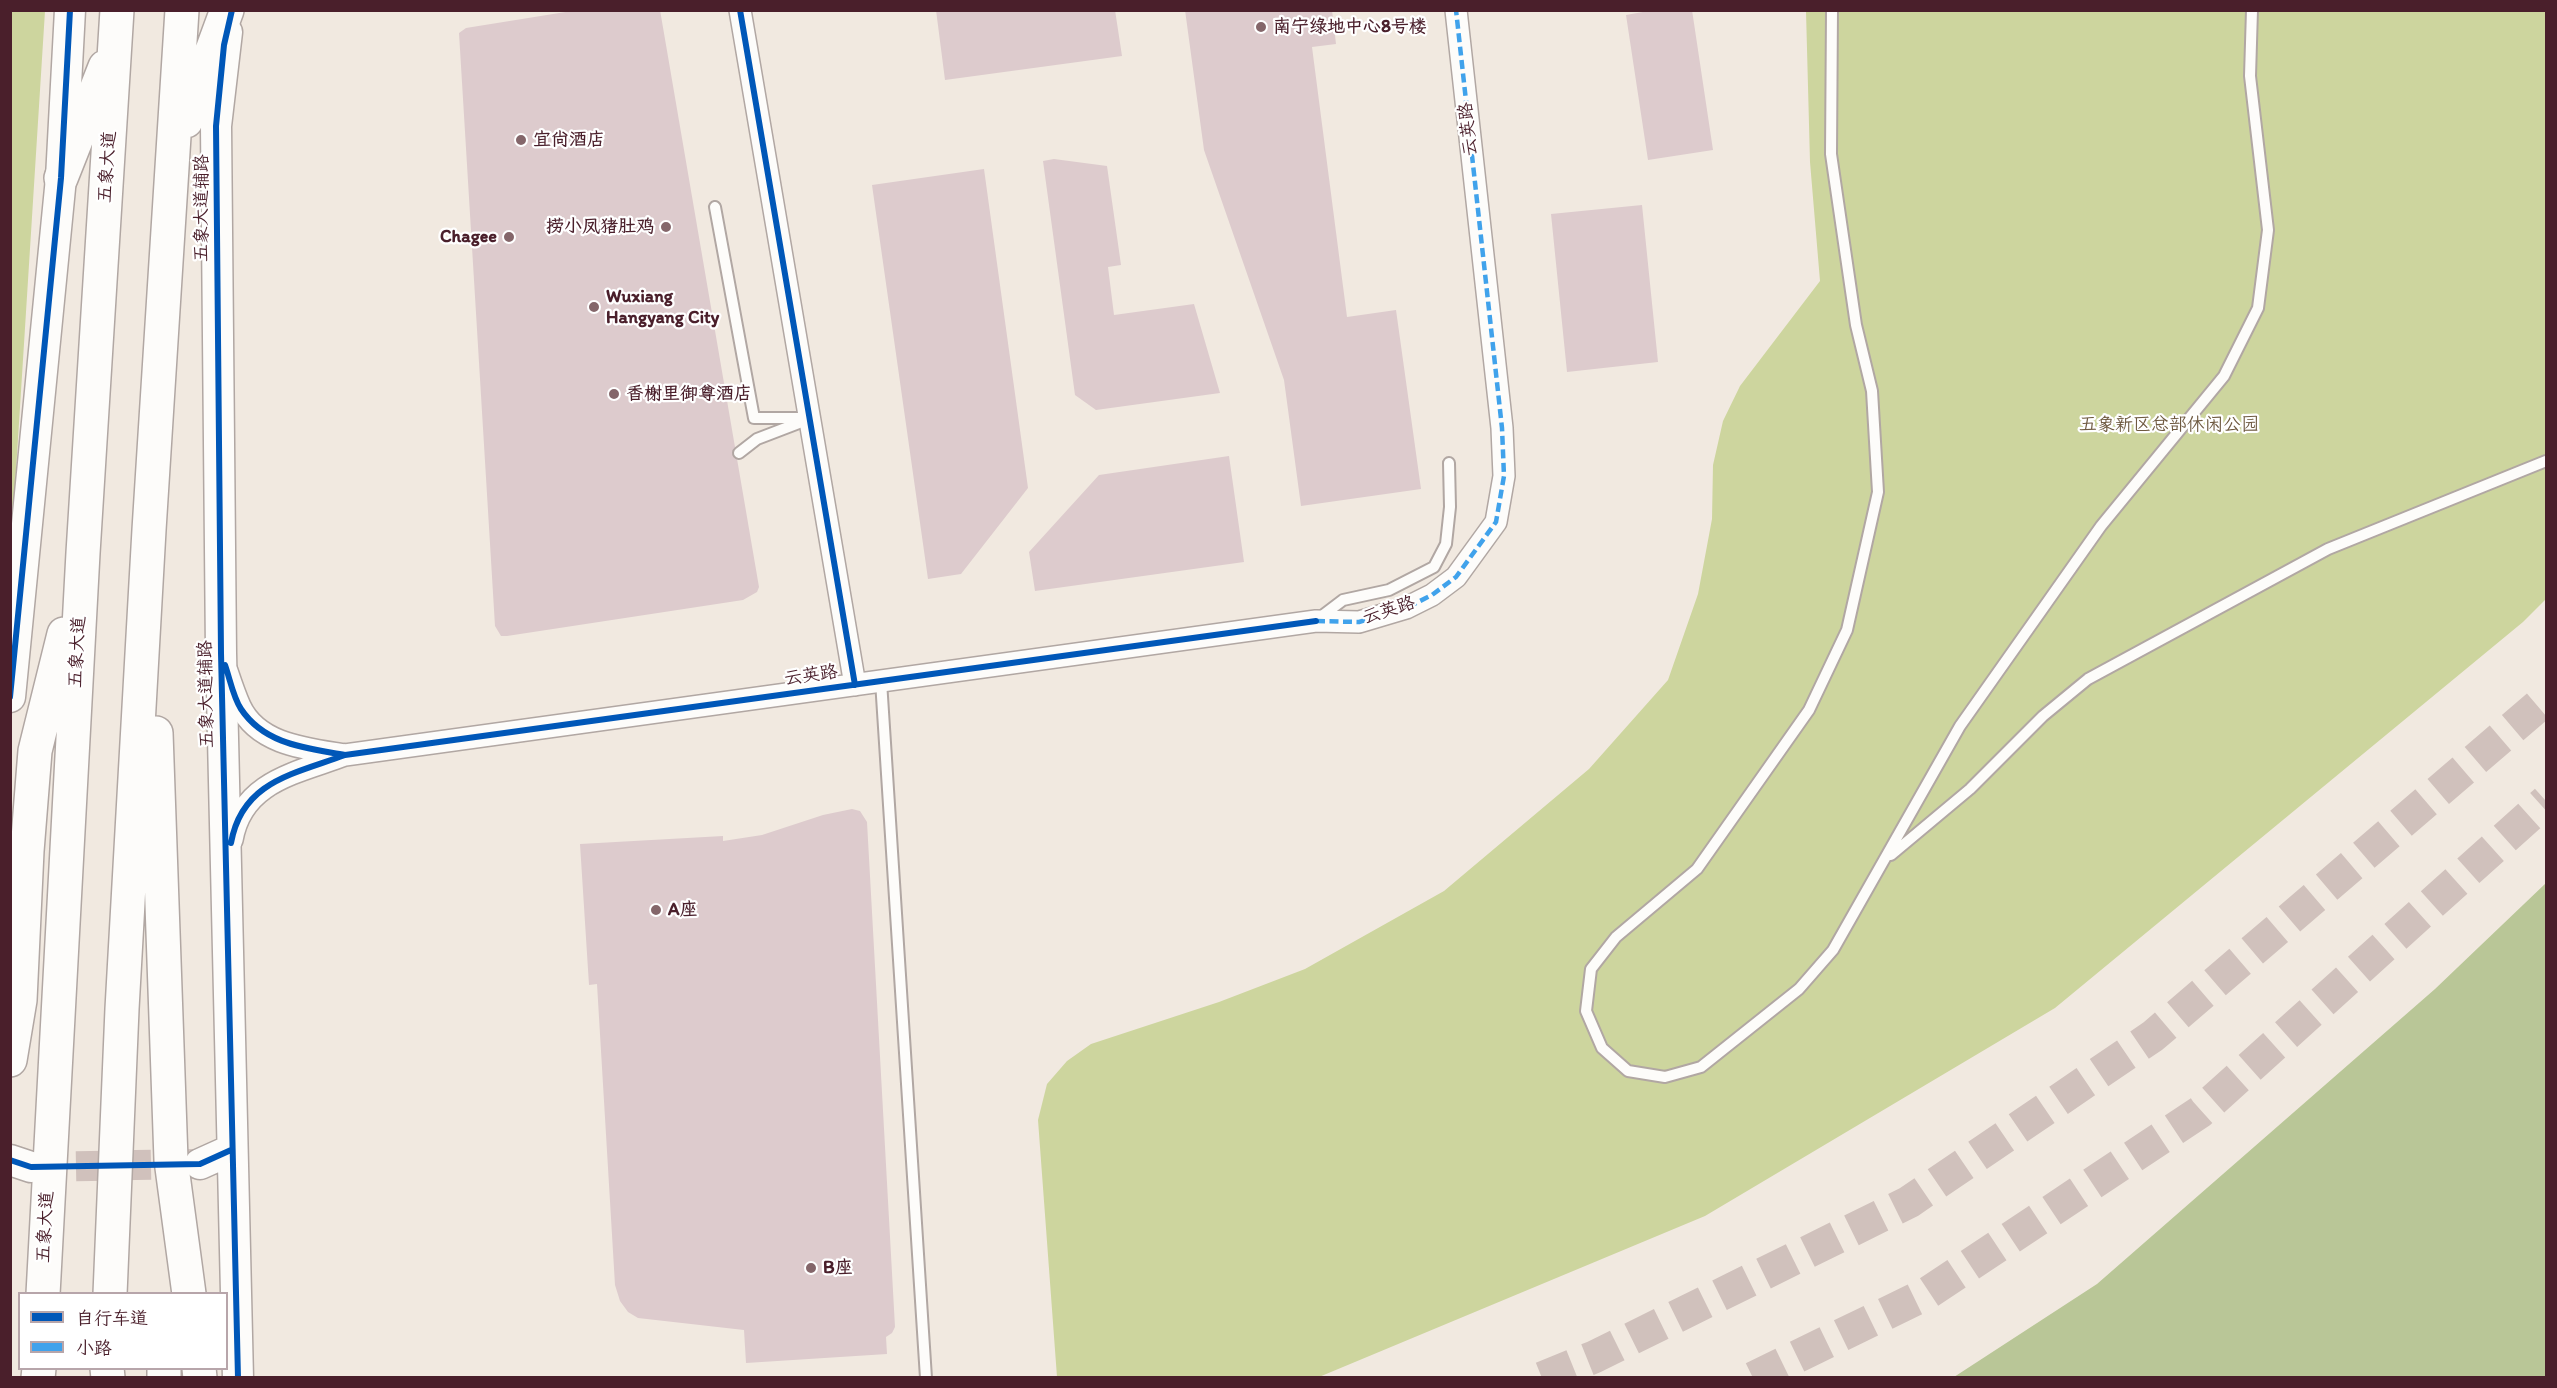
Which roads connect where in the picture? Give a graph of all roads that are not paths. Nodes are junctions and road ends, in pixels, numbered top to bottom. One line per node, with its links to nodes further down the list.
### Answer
1 (182, 10): 10 (main road)
2 (227, 10): 10 (main road)
3 (232, 10): 20 (street, 五象大道辅路)
4 (740, 10): 13 (street)
5 (1456, 10): 19 (street, 云英路)
6 (1832, 10): 25 (lane)
7 (2252, 10): 25 (lane)
8 (70, 11): 11 (street)
9 (116, 25): 11 (main road); 18 (main road, 五象大道)
10 (174, 154): 17 (main road)
11 (61, 178): 23 (street)
12 (715, 207): 13 (lane)
13 (810, 418): 14 (lane); 22 (street)
14 (740, 453)
15 (2547, 460): 25 (lane)
16 (1449, 463): 19 (lane)
17 (149, 531): 29 (main road); 31 (main road)
18 (83, 553): 27 (main road); 30 (main road, 五象大道)
19 (1316, 621): 21 (street, 云英路)
20 (220, 653): 24 (street); 26 (street, 五象大道辅路)
21 (881, 681): 22 (street, 云英路); 35 (lane)
22 (855, 685): 24 (street, 云英路)
23 (10, 697)
24 (345, 755): 26 (street)
25 (1886, 860)
26 (225, 876): 28 (street, 五象大道辅路)
27 (10, 1060)
28 (231, 1150): 29 (street); 34 (street, 五象大道辅路)
29 (185, 1162): 32 (main road); 33 (main road)
30 (43, 1292)
31 (110, 1292)
32 (167, 1292)
33 (189, 1292)
34 (238, 1377)
35 (926, 1377)

